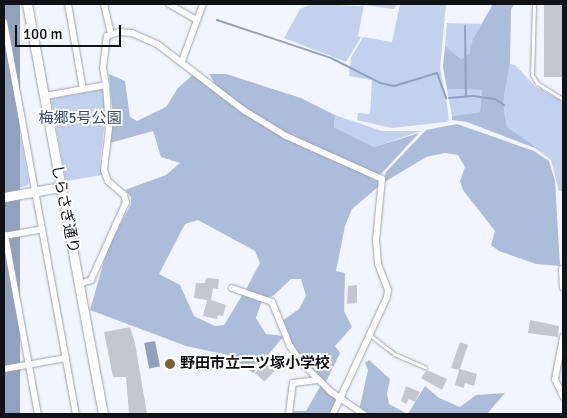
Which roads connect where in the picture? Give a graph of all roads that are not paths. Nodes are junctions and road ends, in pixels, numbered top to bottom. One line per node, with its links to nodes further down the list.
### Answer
1 (27, 4): 14 (street, しらさぎ通り)
2 (68, 4): 13 (street)
3 (104, 4): 10 (street)
4 (169, 4): 7 (street)
5 (203, 4): 7 (street)
6 (534, 4): 15 (lane)
7 (197, 20): 11 (street)
8 (4, 22): 9 (street)
9 (5, 34): 17 (street)
10 (110, 34): 11 (street); 12 (street)
11 (182, 61): 25 (street)
12 (106, 84): 13 (street); 22 (street)
13 (83, 89): 14 (street)
14 (45, 96): 16 (street, しらさぎ通り)
15 (563, 99)
16 (58, 187): 17 (street); 22 (street, しらさぎ通り)
17 (37, 191): 18 (street); 19 (street)
18 (4, 197)
19 (42, 229): 20 (street); 27 (street)
20 (4, 235): 28 (street)
21 (562, 269): 23 (street)
22 (79, 284): 36 (street, しらさぎ通り)
23 (563, 287)
24 (232, 288): 31 (street)
25 (370, 335): 29 (lane); 33 (street)
26 (563, 337): 32 (street)
27 (66, 358): 28 (street); 35 (street)
28 (29, 365): 30 (street); 34 (street)
29 (425, 367)
30 (4, 369)
31 (318, 380): 33 (street); 37 (street)
32 (563, 396)
33 (340, 398): 38 (street); 39 (street)
34 (38, 414)
35 (76, 414)
36 (103, 414)
37 (289, 414)
38 (333, 414)
39 (364, 414)

